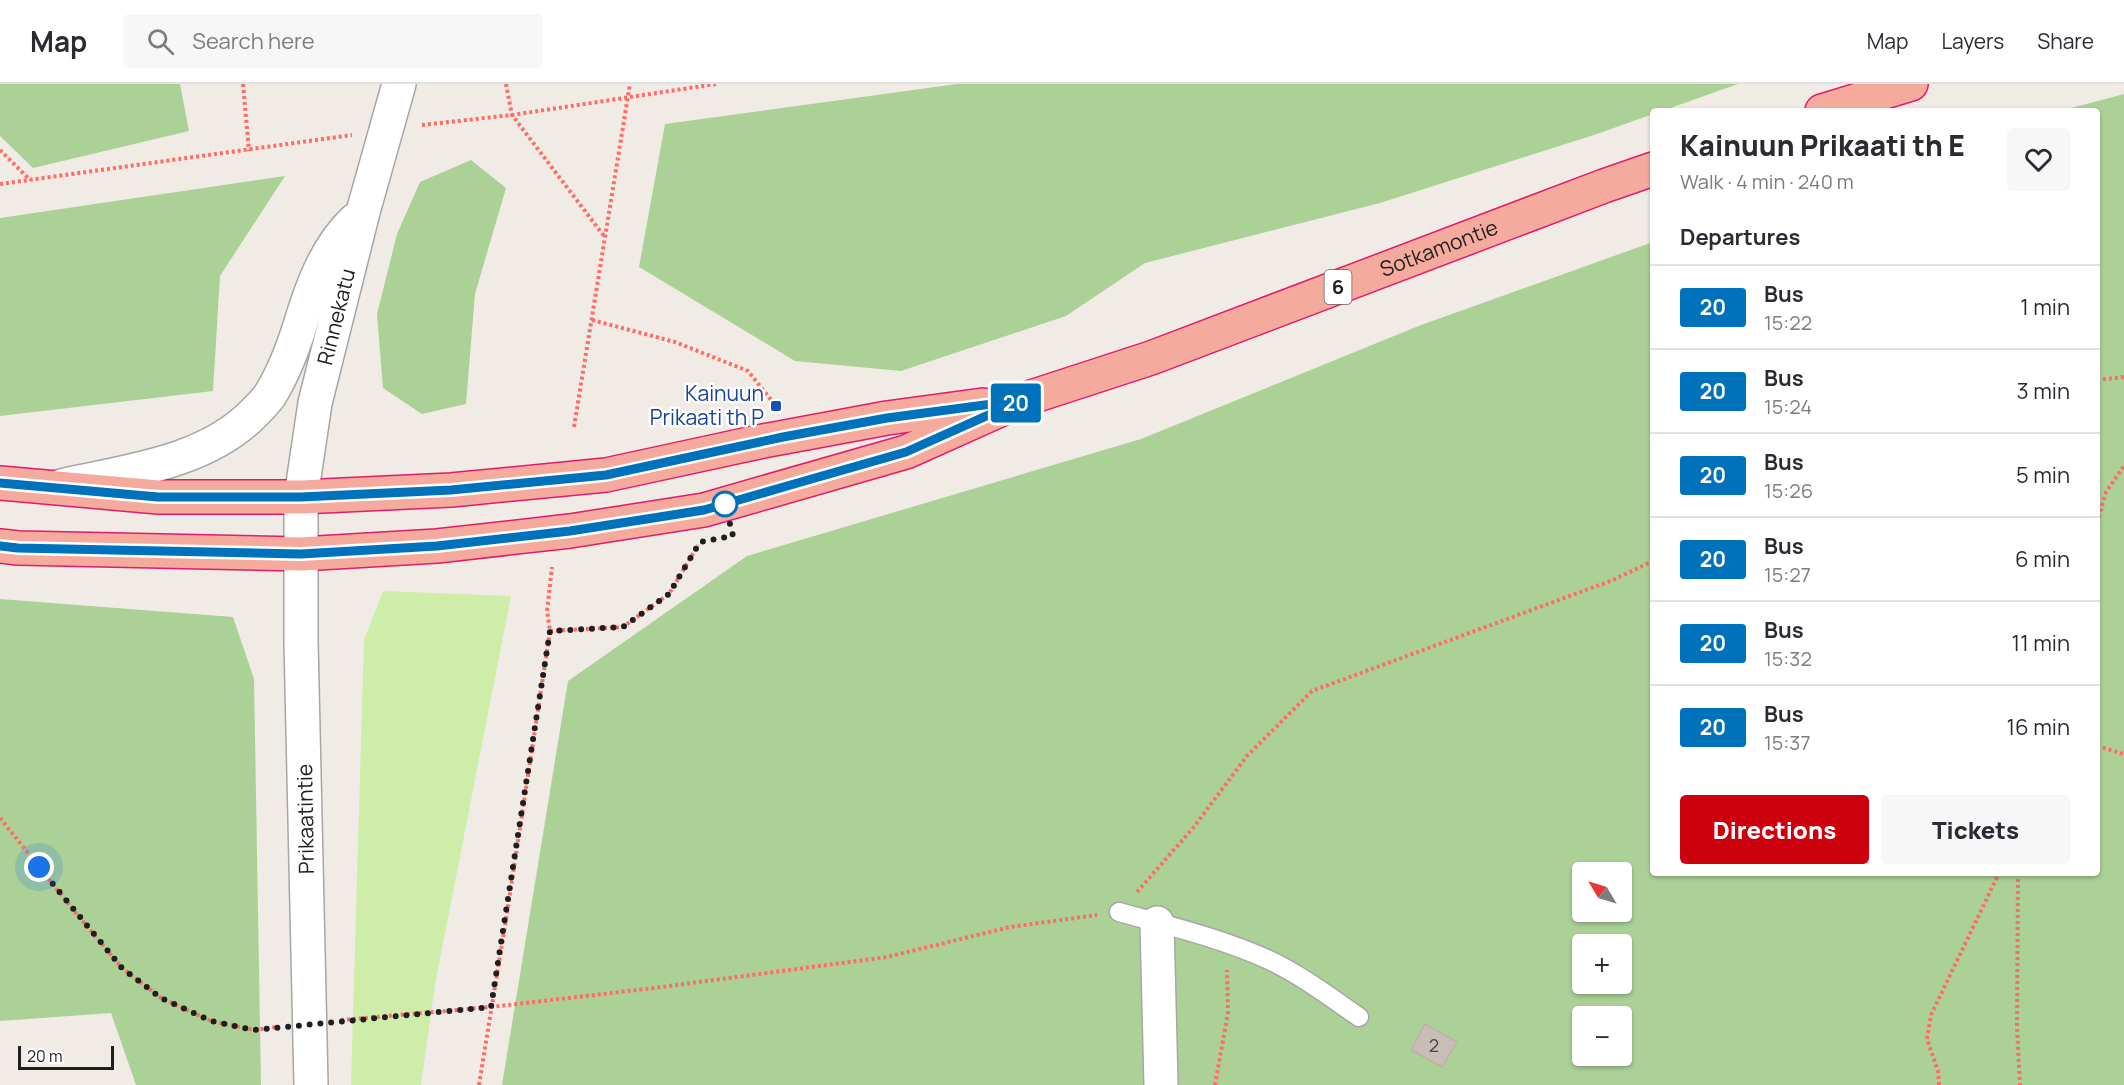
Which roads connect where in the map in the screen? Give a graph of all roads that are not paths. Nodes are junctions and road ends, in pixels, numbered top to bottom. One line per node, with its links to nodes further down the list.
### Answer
1 (399, 84): 5 (street, Rinnekatu)
2 (1911, 84): 3 (highway)
3 (1832, 108)
4 (1650, 170): 6 (highway, Sotkamontie / 6)
5 (363, 212): 8 (street); 9 (street, Rinnekatu)
6 (1022, 400): 9 (highway, Sotkamontie / 6); 11 (highway, Sotkamontie / 6)
7 (0, 483): 8 (highway, Sotkamontie / 6)
8 (53, 488): 9 (highway, Sotkamontie / 6)
9 (301, 497): 11 (street, Rinnekatu)
10 (0, 546): 11 (highway, Sotkamontie / 6)
11 (301, 554): 15 (street, Prikaatintie)
12 (1119, 912): 13 (lane)
13 (1157, 923): 14 (lane); 16 (street)
14 (1359, 1017)
15 (311, 1085)
16 (1161, 1085)

